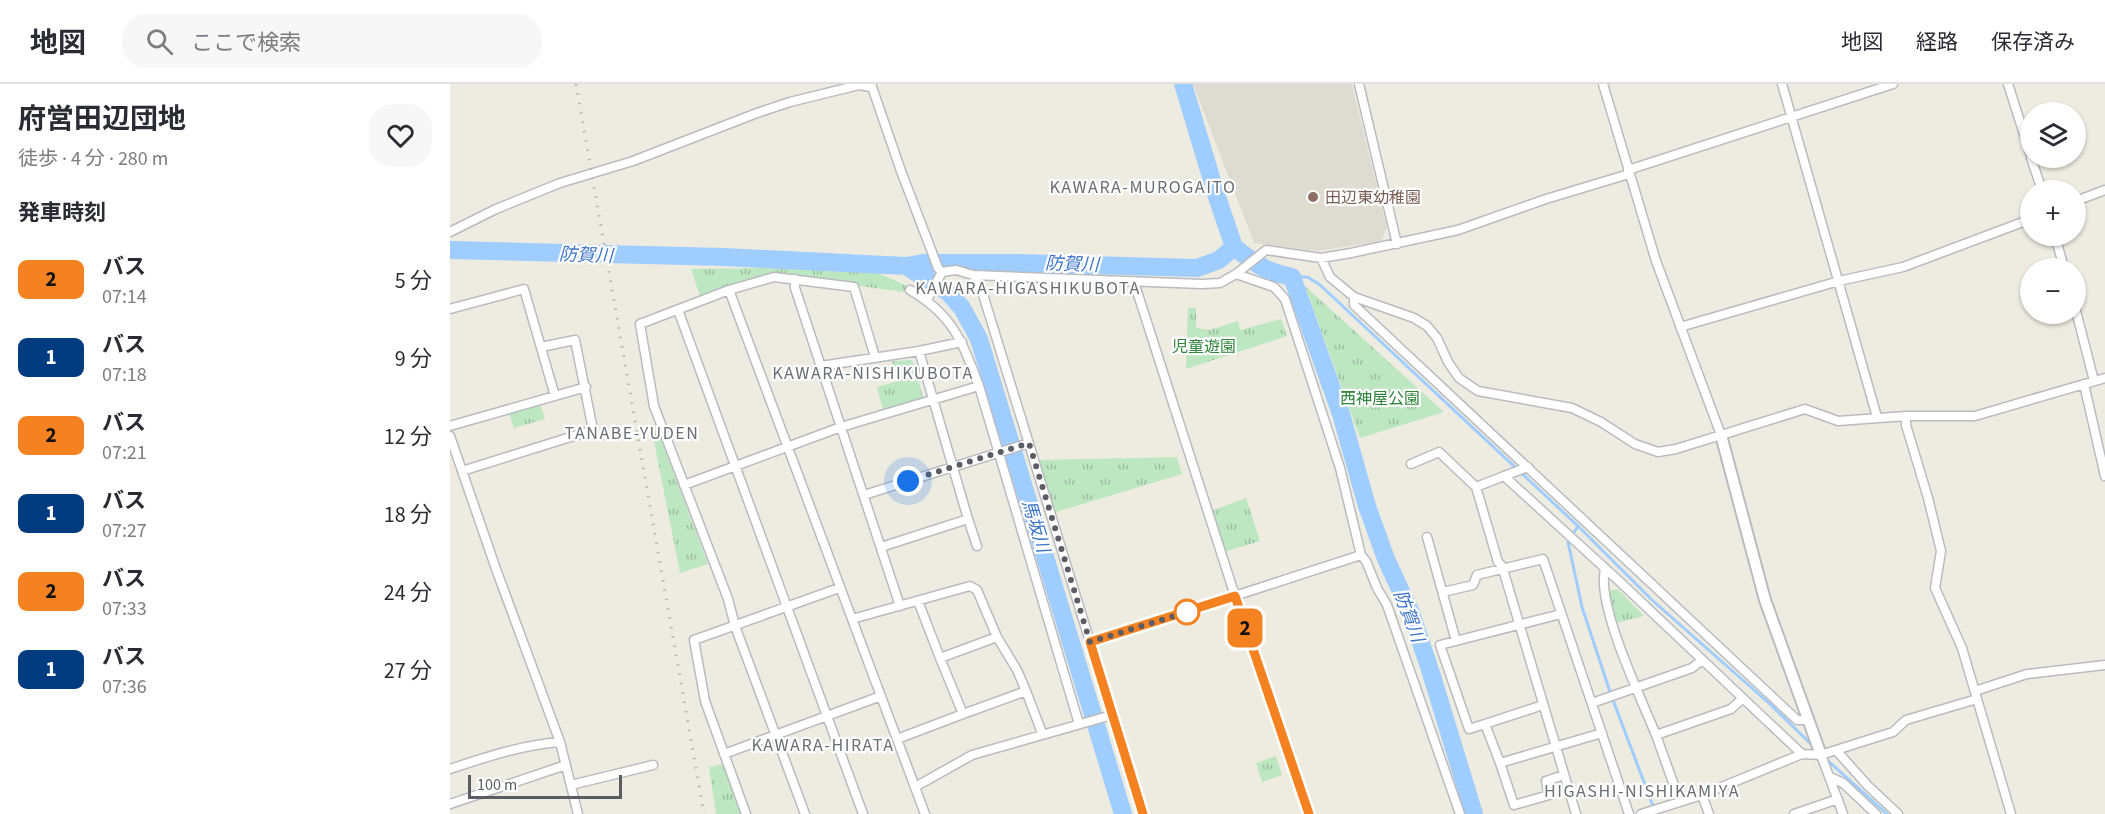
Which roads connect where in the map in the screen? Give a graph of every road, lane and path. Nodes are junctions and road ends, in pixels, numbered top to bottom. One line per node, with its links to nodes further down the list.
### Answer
1 (1604, 84): 9 (street)
2 (1782, 84): 7 (street)
3 (1893, 84): 7 (street)
4 (2008, 84): 8 (street)
5 (871, 85): 13 (street); 17 (street)
6 (1362, 85): 14 (street)
7 (1792, 117): 9 (street); 20 (street)
8 (2020, 122)
9 (1628, 172): 14 (street); 29 (street)
10 (2105, 190): 11 (street)
11 (2086, 197)
12 (2020, 223): 20 (street)
13 (450, 232)
14 (1397, 244): 15 (street)
15 (1321, 258): 16 (street); 25 (street)
16 (1239, 271): 21 (street); 65 (street)
17 (940, 272): 18 (street); 24 (street)
18 (974, 275): 21 (street); 48 (street)
19 (795, 279): 22 (street); 33 (street); 34 (street)
20 (1839, 281): 29 (street); 43 (street)
21 (1134, 282): 70 (street)
22 (729, 290): 27 (street); 49 (street)
23 (910, 290): 24 (street)
24 (929, 296): 30 (street)
25 (1354, 297): 46 (street); 54 (street)
26 (450, 309): 31 (street)
27 (678, 310): 52 (street); 58 (street)
28 (2079, 324): 36 (street)
29 (1680, 327): 46 (street)
30 (962, 342): 32 (street); 38 (street)
31 (541, 347): 39 (street); 40 (street)
32 (919, 351): 33 (street); 41 (street)
33 (875, 357): 34 (street)
34 (821, 366): 45 (street)
35 (2105, 378): 36 (street)
36 (2094, 381): 37 (street)
37 (2085, 384): 42 (street); 57 (street)
38 (978, 386): 41 (street); 50 (street)
39 (586, 387): 40 (street); 55 (street)
40 (555, 396): 44 (street)
41 (934, 399): 45 (street); 53 (street)
42 (1906, 416): 43 (street); 86 (street)
43 (1876, 417): 46 (street)
44 (450, 426)
45 (841, 428): 49 (street); 60 (street)
46 (1721, 435): 94 (street)
47 (450, 436): 55 (street)
48 (1025, 445): 50 (street); 80 (street)
49 (786, 446): 52 (street); 68 (street)
50 (1002, 452): 53 (street); 95 (street)
51 (1411, 464): 59 (street)
52 (735, 466): 58 (street); 72 (street)
53 (953, 467): 60 (street); 61 (street)
54 (1528, 467): 56 (street); 94 (street)
55 (462, 471): 102 (street)
56 (1504, 476): 59 (street); 67 (street)
57 (2105, 476)
58 (684, 485): 77 (street)
59 (1476, 487): 66 (street)
60 (864, 495): 64 (street)
61 (969, 519): 63 (street); 64 (street)
62 (1427, 537): 69 (street)
63 (977, 546)
64 (881, 547): 73 (street)
65 (1361, 555): 70 (street); 128 (street)
66 (1503, 569): 69 (street); 74 (street); 76 (street)
67 (1605, 569): 82 (street); 84 (street)
68 (839, 588): 72 (street); 75 (street)
69 (1443, 592): 79 (street)
70 (1235, 596): 80 (street); 127 (street)
71 (918, 601): 73 (street); 78 (street); 81 (street)
72 (788, 606): 77 (street); 93 (street)
73 (900, 606): 75 (street)
74 (1561, 614): 76 (street); 89 (street)
75 (852, 620): 87 (street)
76 (1520, 625): 79 (street); 90 (street)
77 (735, 626): 99 (street); 106 (street)
78 (997, 637): 81 (street); 85 (street)
79 (1456, 641): 96 (street)
80 (1090, 642): 92 (street)
81 (940, 658): 91 (street)
82 (1702, 660): 84 (street); 88 (street)
83 (2105, 665): 86 (street)
84 (1637, 688): 89 (street); 100 (street)
85 (1026, 691): 91 (street); 97 (street)
86 (1976, 695): 104 (street); 137 (street)
87 (880, 696): 93 (street); 101 (street)
88 (1743, 698): 100 (street); 105 (street)
89 (1592, 703): 98 (street)
90 (1543, 705): 96 (street); 103 (street)
91 (963, 714): 101 (street)
92 (1110, 715): 95 (street); 126 (street)
93 (828, 716): 99 (street); 124 (street)
94 (1808, 720): 107 (street)
95 (1083, 723): 97 (street)
96 (1485, 724): 108 (street)
97 (1042, 733): 115 (street)
98 (1602, 734): 103 (street); 130 (street)
99 (777, 735): 106 (street); 123 (street)
100 (1656, 735): 118 (street)
101 (897, 739): 115 (street)
102 (560, 742): 109 (street); 111 (street)
103 (1556, 747): 108 (street); 112 (street)
104 (1836, 750): 107 (street); 136 (street)
105 (1802, 753): 107 (street); 116 (street)
106 (724, 754): 122 (street)
107 (1821, 755): 113 (street)
108 (1500, 762): 112 (street)
109 (566, 765): 114 (street); 119 (street)
110 (652, 765): 114 (street)
111 (450, 769)
112 (1564, 776): 129 (street)
113 (1830, 777): 117 (street); 135 (street)
114 (571, 785): 121 (street)
115 (915, 787): 125 (street)
116 (1702, 795): 118 (street); 132 (street)
117 (1838, 799): 133 (street); 134 (street)
118 (1680, 802): 120 (street)
119 (450, 804)
120 (1654, 811): 131 (street)
121 (578, 814)
122 (746, 814)
123 (805, 814)
124 (864, 814)
125 (925, 814)
126 (1143, 814)
127 (1309, 814)
128 (1460, 814)
129 (1576, 814)
130 (1629, 814)
131 (1641, 814)
132 (1709, 814)
133 (1794, 814)
134 (1843, 814)
135 (1876, 814)
136 (1898, 814)
137 (2011, 814)

